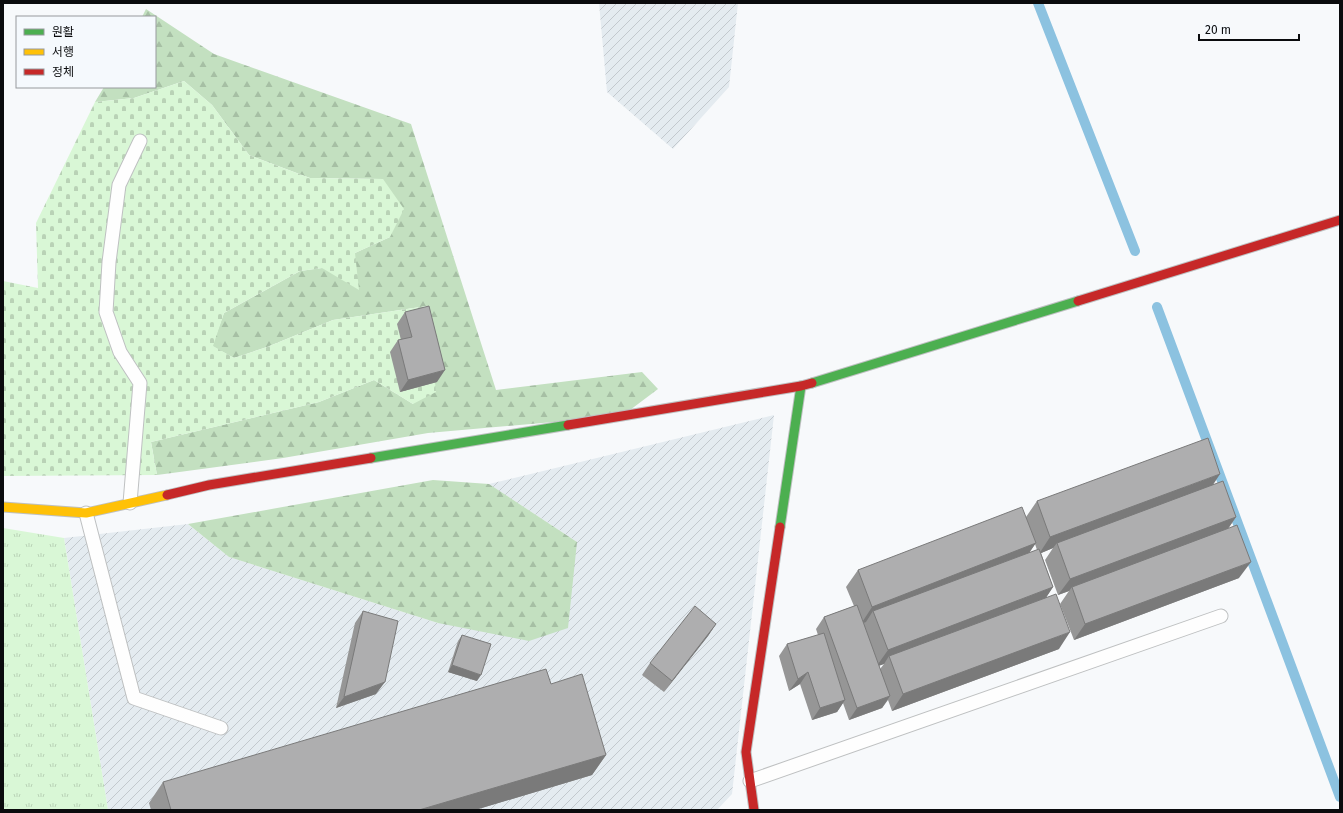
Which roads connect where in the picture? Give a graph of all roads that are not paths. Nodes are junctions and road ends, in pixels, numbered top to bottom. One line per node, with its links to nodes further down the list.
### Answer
1 (140, 141): 4 (lane)
2 (1340, 220): 3 (street)
3 (801, 386): 4 (street); 9 (street)
4 (130, 503): 6 (street)
5 (3, 506): 6 (street)
6 (86, 513): 8 (lane)
7 (1221, 616): 9 (lane)
8 (221, 728)
9 (750, 781): 10 (street)
10 (754, 810)

